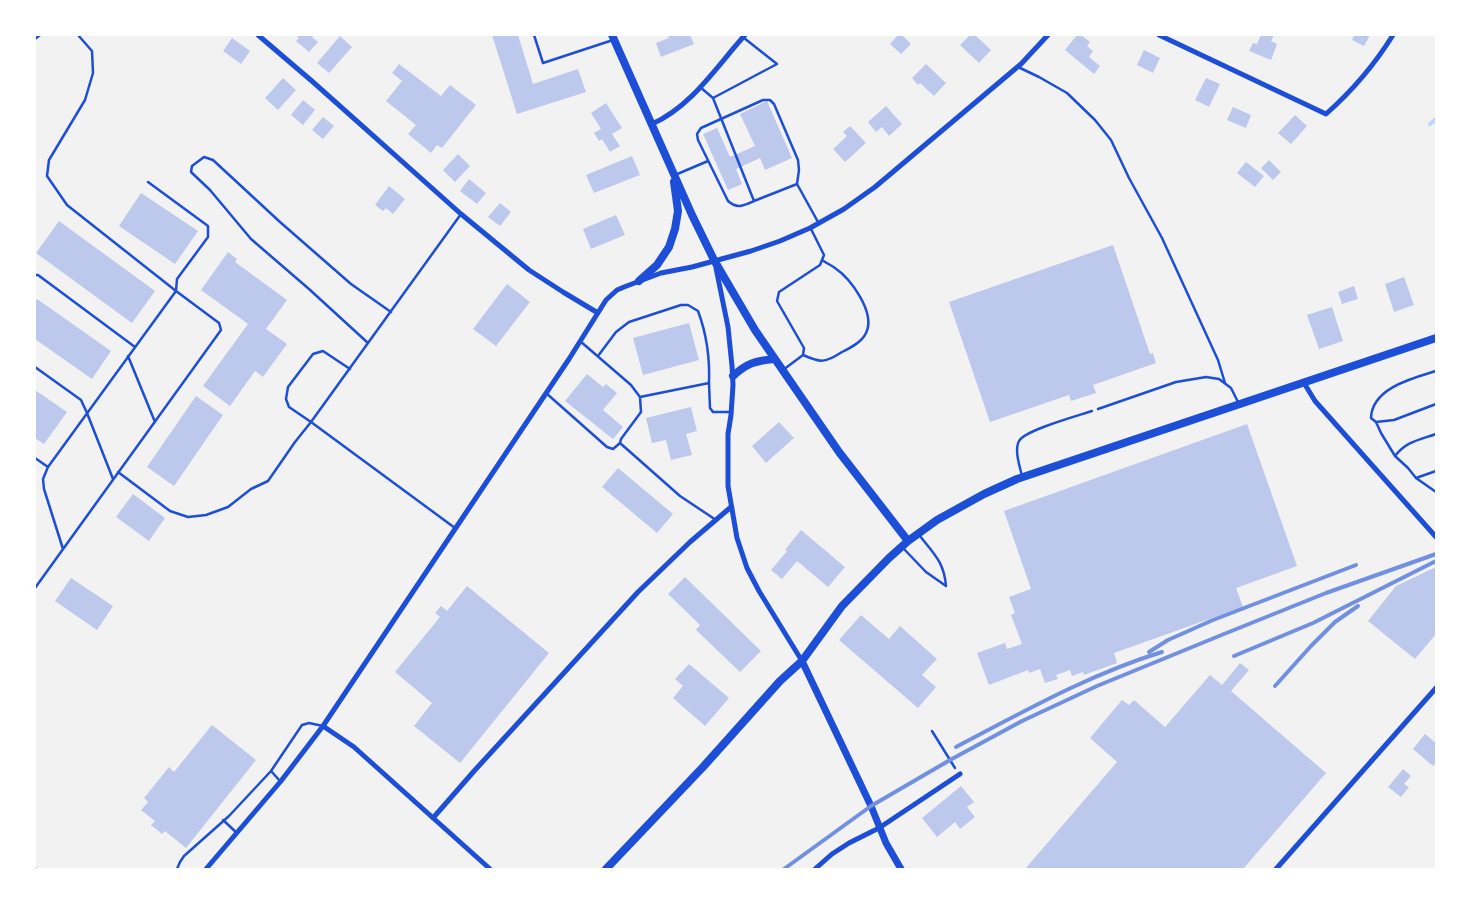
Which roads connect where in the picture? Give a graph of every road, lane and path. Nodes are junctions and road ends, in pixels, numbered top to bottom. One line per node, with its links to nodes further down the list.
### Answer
1 (40, 35): 10 (lane)
2 (78, 35): 28 (lane)
3 (258, 35): 21 (street)
4 (534, 35): 9 (lane)
5 (1048, 35): 11 (street)
6 (1158, 35): 7 (street)
7 (1393, 35)
8 (744, 36): 12 (street); 13 (lane)
9 (613, 37): 15 (main road)
10 (35, 39)
11 (1017, 67): 22 (street); 45 (lane)
12 (700, 87): 13 (lane); 15 (street)
13 (713, 98): 14 (lane)
14 (721, 118): 16 (lane); 19 (lane); 20 (lane)
15 (652, 124): 17 (main road)
16 (708, 161): 17 (lane); 20 (lane)
17 (674, 175): 24 (main road); 27 (main road)
18 (148, 182): 28 (lane)
19 (797, 184): 20 (lane); 22 (lane)
20 (754, 201)
21 (461, 214): 29 (lane); 30 (street)
22 (819, 223): 23 (street)
23 (810, 228): 24 (street); 25 (lane)
24 (714, 260): 27 (street); 38 (main road); 43 (street)
25 (822, 260): 37 (lane); 37 (lane)
26 (35, 275): 34 (lane)
27 (639, 281): 30 (street)
28 (176, 291): 34 (lane); 55 (lane)
29 (391, 312): 33 (lane); 33 (lane)
30 (598, 313): 32 (street)
31 (1436, 338): 46 (main road)
32 (580, 341): 36 (lane); 47 (street)
33 (368, 343): 40 (lane)
34 (135, 347): 35 (lane)
35 (128, 356): 54 (lane); 55 (lane)
36 (598, 356): 44 (lane); 48 (lane)
37 (803, 356): 41 (lane)
38 (774, 359): 41 (main road); 43 (main road)
39 (35, 367): 54 (lane)
40 (350, 368): 56 (lane); 56 (lane)
41 (782, 371): 74 (main road)
42 (1436, 371): 57 (lane)
43 (733, 376): 53 (street)
44 (709, 383): 48 (lane); 53 (lane)
45 (1224, 383): 50 (lane); 51 (lane)
46 (1304, 383): 50 (main road); 73 (street)
47 (546, 392): 59 (lane); 71 (street)
48 (640, 397): 59 (lane)
49 (1436, 404): 57 (lane)
50 (1239, 405): 65 (main road)
51 (1098, 409)
52 (1092, 411): 65 (lane)
53 (731, 412): 69 (street)
54 (88, 413): 62 (lane); 67 (lane)
55 (155, 422): 64 (lane)
56 (311, 422): 64 (lane); 71 (lane)
57 (1376, 422): 60 (lane)
58 (1436, 434): 60 (lane)
59 (620, 444): 70 (lane)
60 (1395, 456): 66 (lane)
61 (35, 458): 62 (lane)
62 (48, 467): 75 (lane)
63 (1436, 471): 66 (lane)
64 (118, 472): 67 (lane)
65 (1022, 478): 72 (main road)
66 (1416, 478): 68 (lane)
67 (113, 479): 75 (lane)
68 (1436, 492)
69 (731, 507): 70 (street); 77 (street)
70 (716, 520): 84 (street)
71 (455, 528): 79 (street)
72 (918, 534): 74 (main road); 74 (lane)
73 (1436, 537)
74 (905, 544): 77 (main road)
75 (63, 549): 76 (lane)
76 (35, 588)
77 (802, 661): 86 (street); 91 (main road)
78 (1436, 688): 94 (street)
79 (323, 726): 81 (lane); 83 (street); 84 (street)
80 (932, 731): 82 (path)
81 (271, 771): 83 (lane); 85 (lane)
82 (960, 774): 86 (street)
83 (281, 782): 87 (street)
84 (433, 818): 90 (street)
85 (223, 820): 87 (lane); 88 (lane)
86 (879, 828): 92 (street); 93 (street)
87 (237, 833): 89 (street)
88 (177, 869)
89 (206, 869)
90 (490, 869)
91 (606, 869)
92 (815, 869)
93 (902, 869)
94 (1276, 869)

